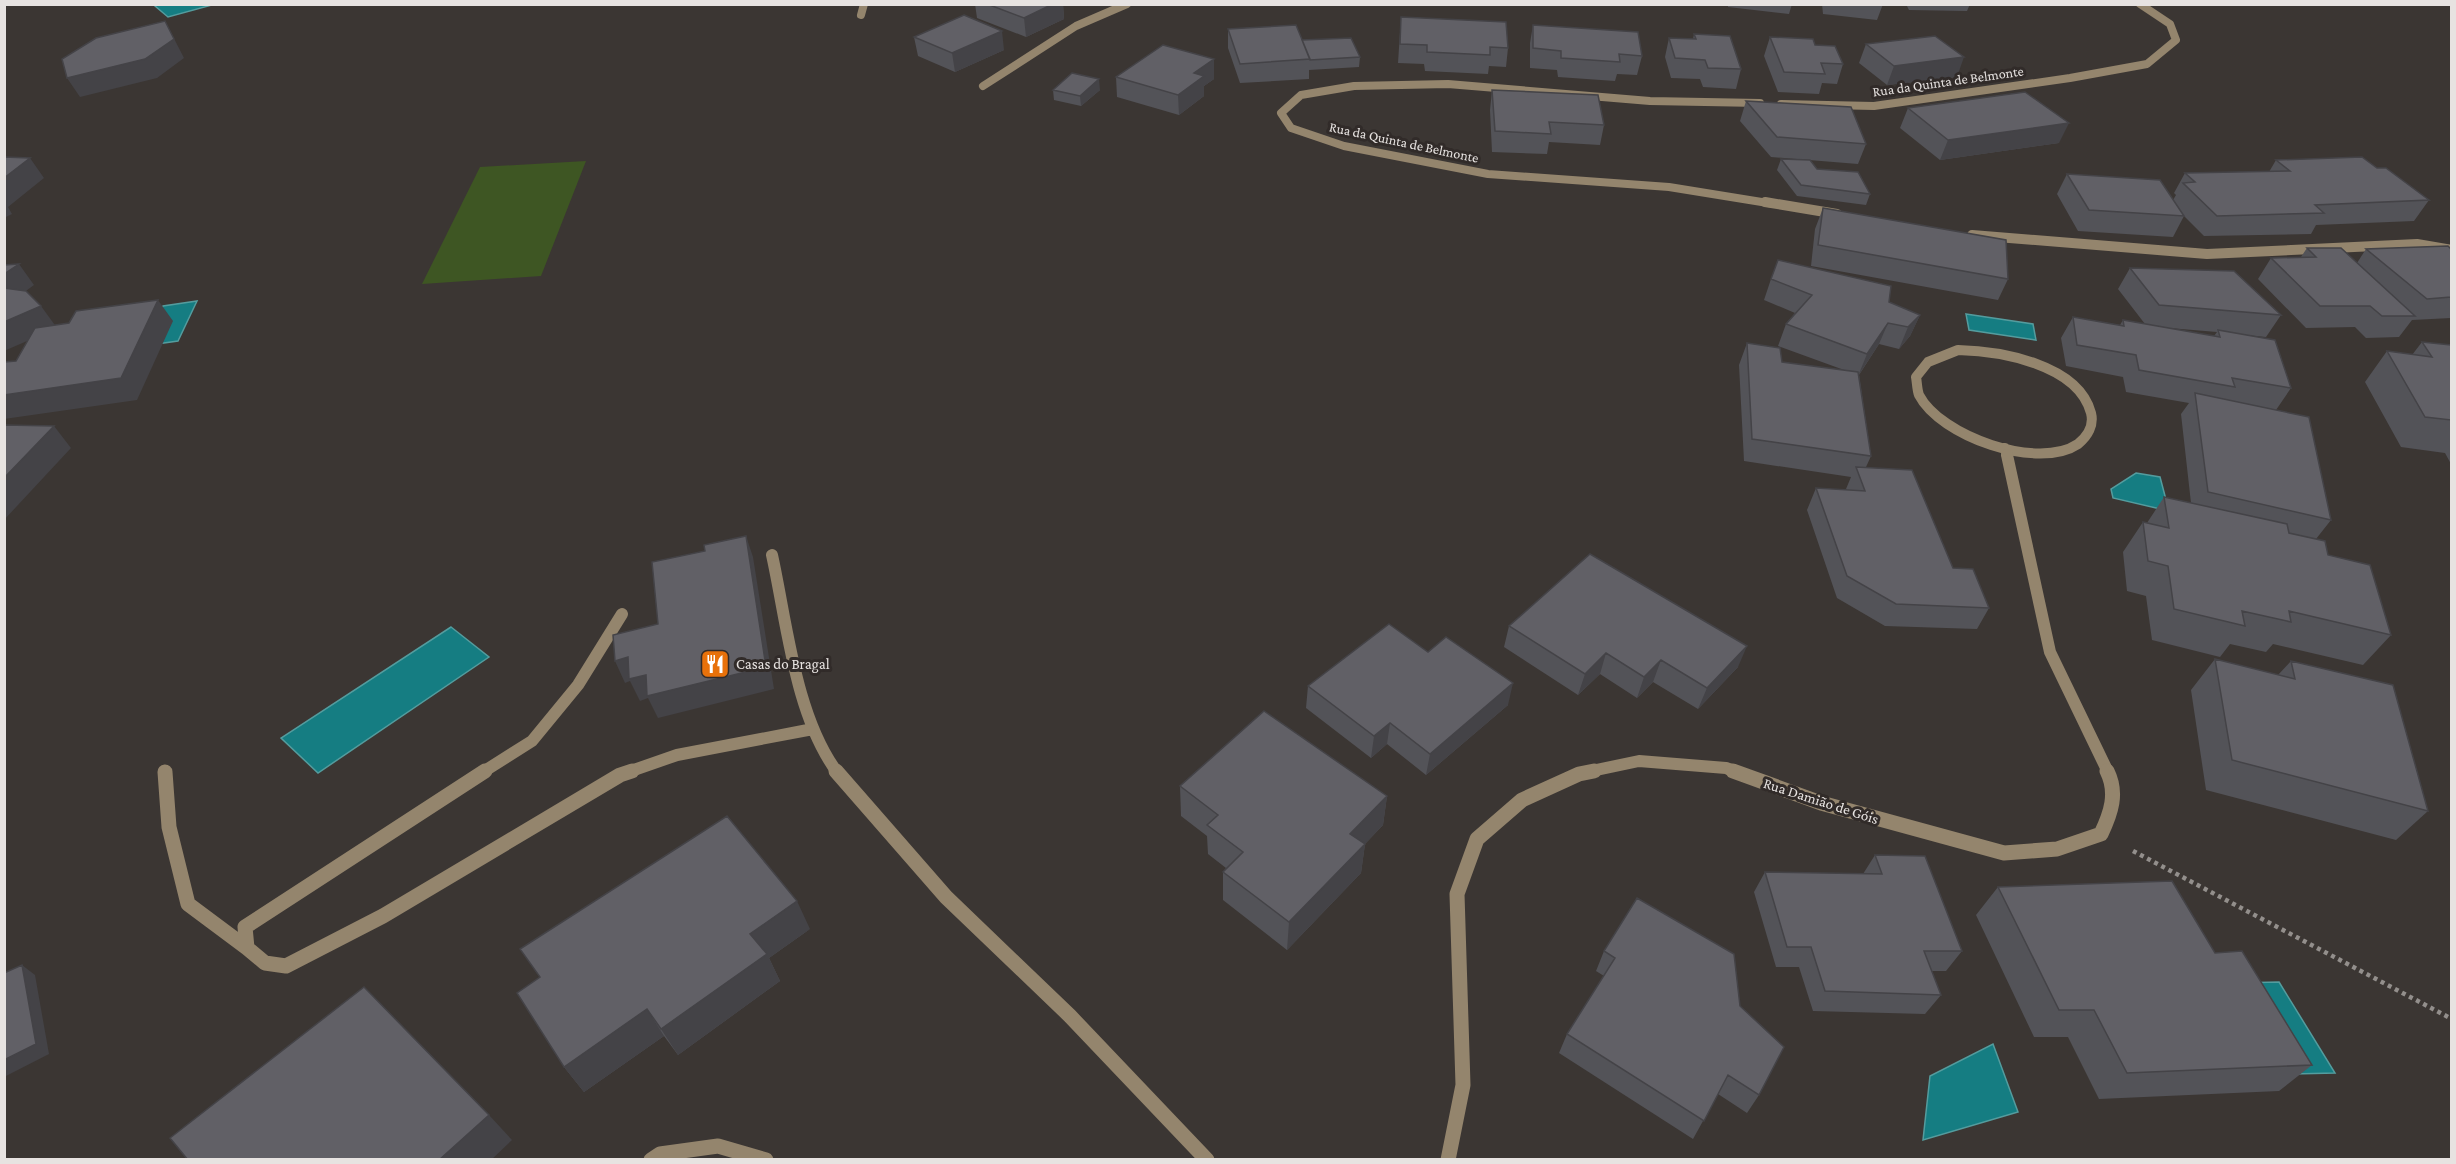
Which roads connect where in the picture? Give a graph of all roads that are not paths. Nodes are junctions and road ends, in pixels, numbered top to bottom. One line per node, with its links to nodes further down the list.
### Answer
1 (864, 4): 4 (street)
2 (1127, 4): 5 (street)
3 (2140, 4): 6 (street, Rua da Quinta de Belmonte)
4 (861, 15)
5 (983, 86)
6 (1843, 214)
7 (1959, 233): 8 (street)
8 (2451, 250)
9 (2005, 448): 9 (street); 18 (street, Rua Damião de Góis)
10 (772, 555): 12 (street)
11 (622, 614): 14 (street)
12 (813, 729): 14 (street); 17 (street)
13 (165, 772): 14 (street)
14 (247, 948)
15 (651, 1160): 16 (street)
16 (766, 1160)
17 (1207, 1160)
18 (1448, 1160)

